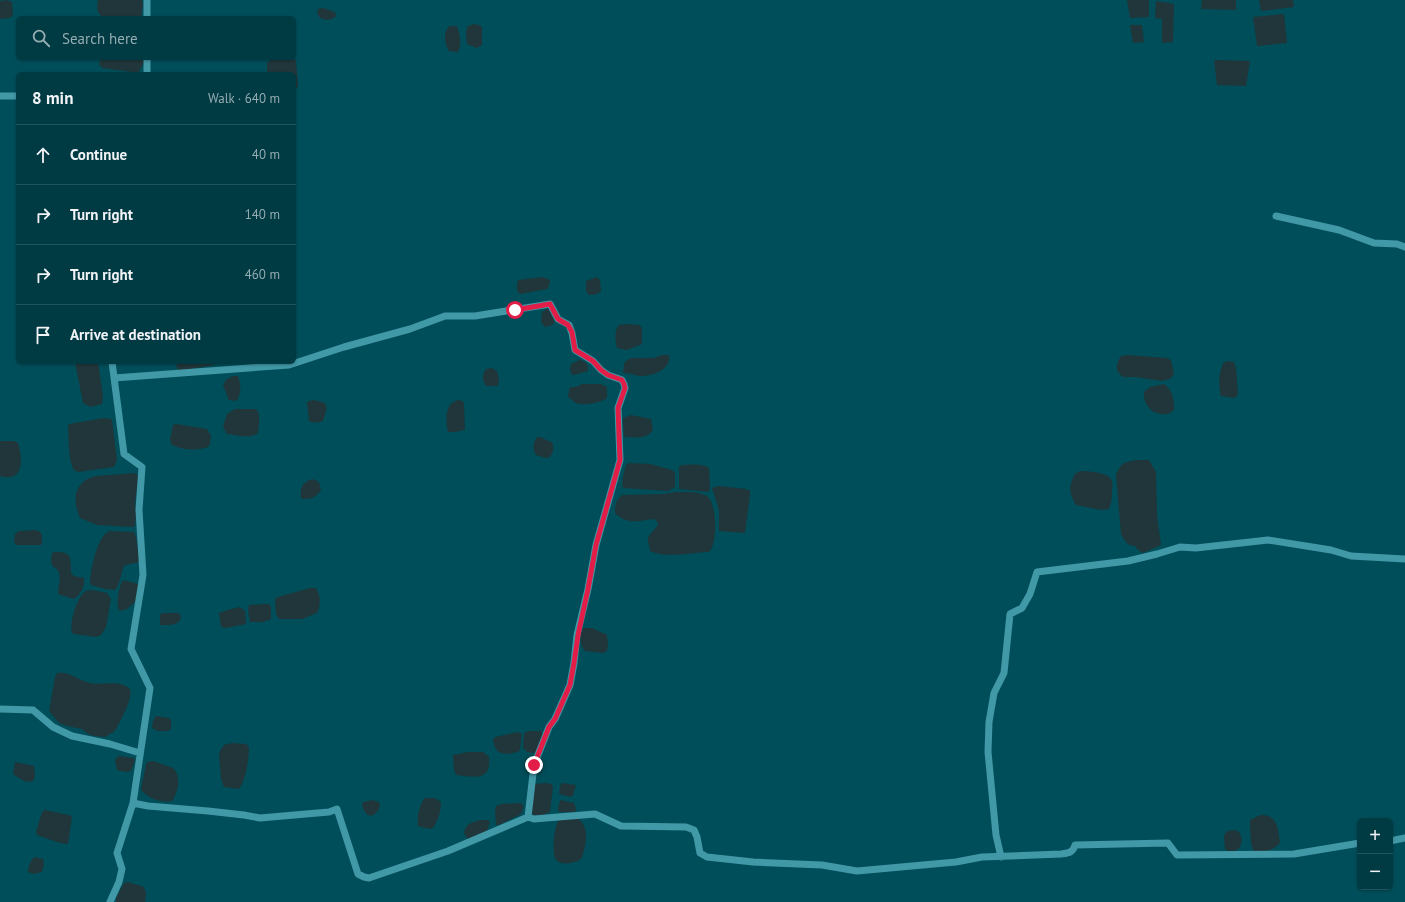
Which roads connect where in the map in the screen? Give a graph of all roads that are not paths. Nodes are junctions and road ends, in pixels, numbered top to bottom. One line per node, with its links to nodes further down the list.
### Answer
1 (147, 0): 2 (street)
2 (147, 16)
3 (147, 60): 4 (street)
4 (147, 72)
5 (0, 96): 6 (street)
6 (16, 96)
7 (1276, 216): 8 (street)
8 (1405, 247)
9 (296, 362): 17 (street)
10 (112, 364): 12 (street)
11 (291, 364): 12 (street)
12 (114, 378): 15 (street)
13 (1405, 559): 21 (street)
14 (0, 709): 15 (street)
15 (140, 753): 16 (street)
16 (133, 803): 17 (street); 22 (street)
17 (528, 817): 21 (street)
18 (1405, 838): 19 (street)
19 (1393, 840)
20 (1357, 844): 21 (street)
21 (1001, 857)
22 (110, 902)

